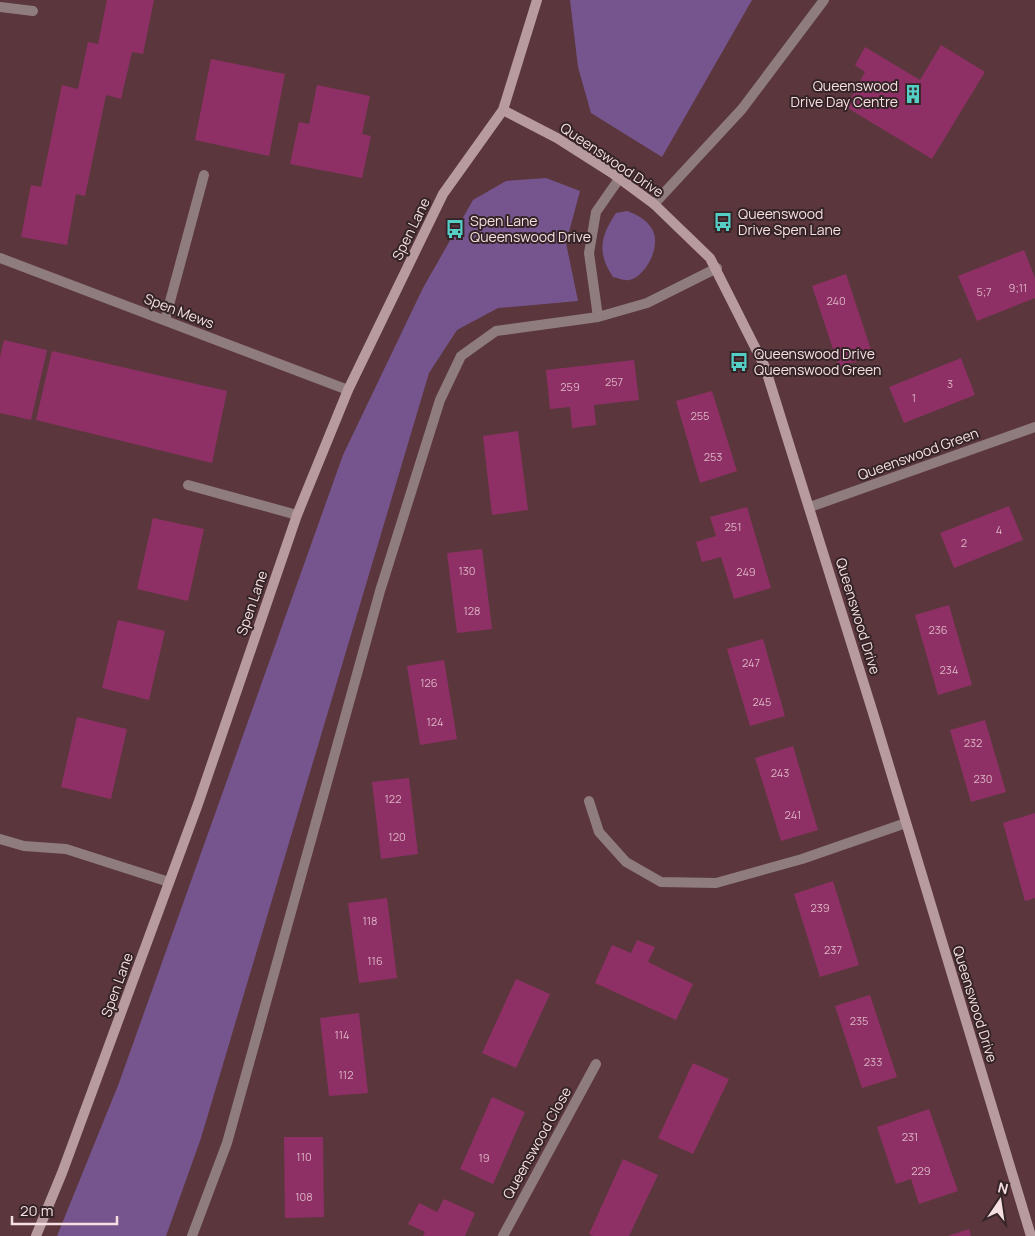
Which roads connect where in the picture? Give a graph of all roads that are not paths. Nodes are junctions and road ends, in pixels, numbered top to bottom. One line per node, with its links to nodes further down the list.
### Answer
1 (537, 0): 5 (street, Spen Lane)
2 (824, 0): 8 (street)
3 (0, 7): 4 (street)
4 (33, 11)
5 (503, 110): 7 (street, Queenswood Drive); 13 (street, Spen Lane)
6 (204, 175): 12 (street)
7 (619, 179): 8 (street, Queenswood Drive); 11 (street)
8 (654, 204): 10 (street, Queenswood Drive)
9 (0, 258): 12 (street, Spen Mews)
10 (717, 268): 11 (street); 16 (street, Queenswood Drive)
11 (598, 317): 24 (street)
12 (165, 320): 13 (street, Spen Mews)
13 (348, 390): 17 (street, Spen Lane)
14 (1035, 427): 16 (street, Queenswood Green)
15 (188, 486): 17 (street)
16 (810, 507): 19 (street, Queenswood Drive)
17 (297, 515): 21 (street, Spen Lane)
18 (589, 801): 19 (street)
19 (906, 822): 26 (street, Queenswood Drive)
20 (0, 838): 21 (street)
21 (169, 882): 23 (street, Spen Lane)
22 (596, 1064): 25 (street, Queenswood Close)
23 (36, 1236)
24 (192, 1236)
25 (503, 1236)
26 (1031, 1236)

